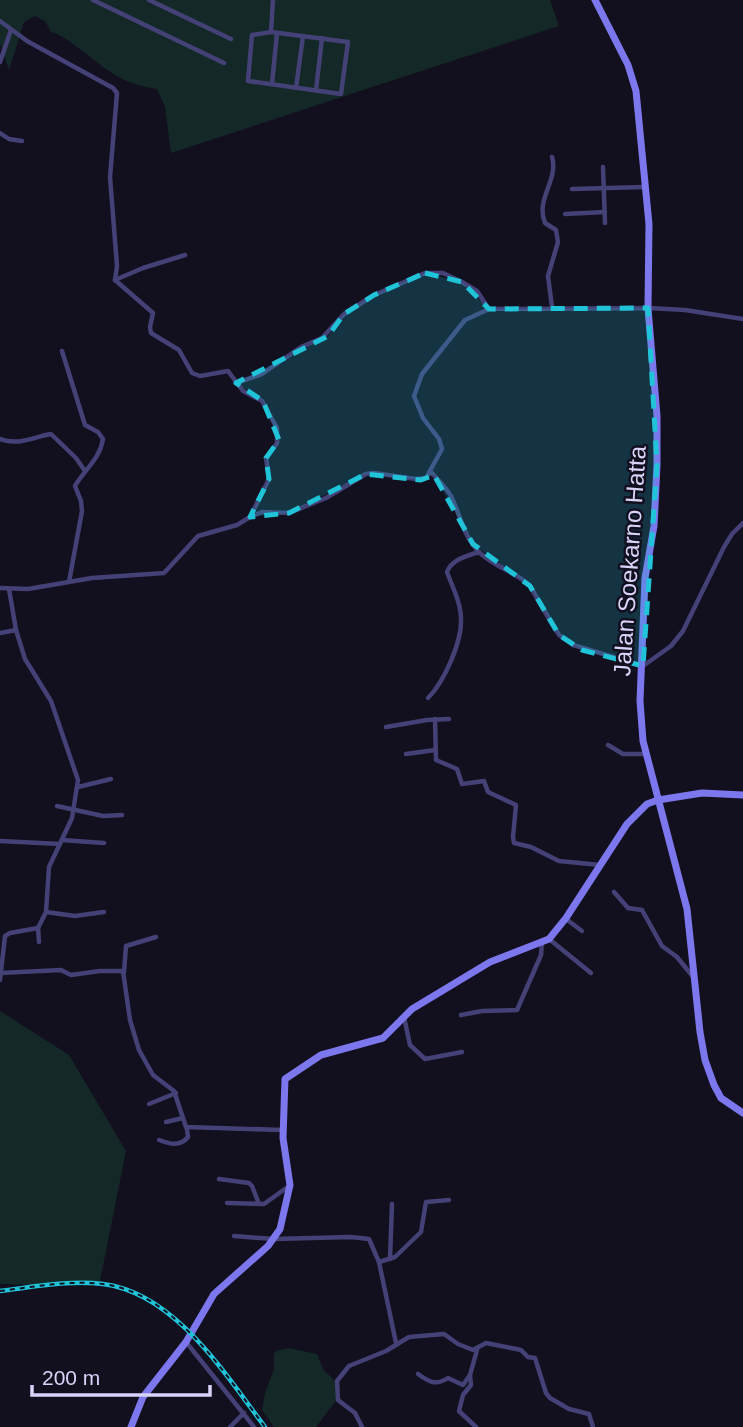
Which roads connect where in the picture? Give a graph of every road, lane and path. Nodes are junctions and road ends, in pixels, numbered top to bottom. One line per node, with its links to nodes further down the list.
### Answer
1 (93, 0): 6 (street)
2 (116, 0): 6 (street)
3 (149, 0): 13 (street)
4 (273, 0): 9 (street)
5 (595, 0): 23 (street, Jalan Soekarno Hatta)
6 (111, 9): 15 (street)
7 (0, 21): 8 (street)
8 (10, 30): 14 (street); 30 (street)
9 (271, 32): 10 (street); 16 (street)
10 (277, 33): 11 (street); 16 (street)
11 (303, 36): 12 (street); 17 (street)
12 (322, 38): 18 (street); 18 (street)
13 (231, 39)
14 (0, 62)
15 (224, 63)
16 (272, 84): 17 (street)
17 (296, 88): 18 (street)
18 (316, 90)
19 (0, 133): 20 (street)
20 (22, 141)
21 (552, 157): 31 (street)
22 (603, 167): 24 (street)
23 (646, 187): 24 (street); 33 (street, Jalan Soekarno Hatta)
24 (604, 188): 25 (street); 26 (street)
25 (572, 189)
26 (605, 212): 27 (street); 28 (street)
27 (565, 214)
28 (605, 223)
29 (185, 255): 30 (street)
30 (115, 280): 36 (street)
31 (552, 307): 32 (street); 33 (street)
32 (489, 309): 36 (street); 39 (street)
33 (648, 309): 34 (street); 48 (street, Jalan Soekarno Hatta)
34 (743, 319)
35 (62, 351): 38 (street)
36 (236, 383): 40 (street)
37 (0, 439): 38 (street)
38 (85, 471): 43 (street)
39 (430, 471): 40 (street); 42 (street)
40 (250, 517): 43 (street)
41 (743, 523): 48 (street)
42 (479, 552): 48 (street); 49 (street)
43 (69, 582): 45 (street)
44 (0, 588): 45 (street)
45 (9, 589): 46 (street)
46 (16, 630): 47 (street); 58 (street)
47 (0, 633)
48 (643, 666): 56 (street, Jalan Soekarno Hatta)
49 (428, 698)
50 (435, 719): 51 (street); 52 (street); 54 (street)
51 (449, 719)
52 (386, 727)
53 (608, 745): 56 (street)
54 (435, 750): 55 (street); 67 (street)
55 (406, 754)
56 (645, 754): 60 (street, Jalan Soekarno Hatta)
57 (111, 779): 58 (street)
58 (78, 786): 62 (street)
59 (743, 795): 60 (street)
60 (658, 800): 67 (street); 80 (street, Jalan Soekarno Hatta)
61 (57, 806): 62 (street)
62 (74, 808): 63 (street); 65 (street)
63 (122, 815)
64 (0, 841): 65 (street)
65 (61, 842): 66 (street); 69 (street)
66 (104, 843)
67 (600, 865): 71 (street)
68 (614, 892): 80 (street)
69 (46, 912): 70 (street); 72 (street)
70 (104, 912)
71 (566, 918): 73 (street); 75 (street)
72 (38, 929): 76 (street); 78 (street)
73 (582, 931)
74 (156, 937): 77 (street)
75 (545, 940): 79 (street); 82 (street); 83 (street)
76 (39, 942)
77 (124, 972): 78 (street); 85 (street)
78 (1, 973): 81 (street)
79 (591, 973)
80 (694, 979): 87 (street, Jalan Soekarno Hatta)
81 (0, 980)
82 (461, 1015)
83 (404, 1016): 84 (street); 91 (street)
84 (462, 1052)
85 (176, 1093): 86 (street); 88 (street)
86 (149, 1104)
87 (743, 1113)
88 (183, 1118): 89 (street); 90 (street)
89 (166, 1122)
90 (187, 1129): 91 (street); 92 (street)
91 (283, 1130): 94 (street)
92 (159, 1140)
93 (219, 1180): 97 (street)
94 (290, 1185): 97 (street); 100 (street)
95 (449, 1200): 101 (street)
96 (227, 1203): 97 (street)
97 (259, 1204)
98 (392, 1204): 101 (street)
99 (234, 1236): 100 (street)
100 (274, 1239): 102 (street); 103 (street)
101 (390, 1259): 102 (street)
102 (379, 1262): 104 (street)
103 (186, 1342): 108 (street); 109 (street)
104 (396, 1343): 105 (street); 112 (street)
105 (477, 1350): 107 (street); 114 (street)
106 (418, 1374): 107 (street)
107 (470, 1375): 113 (street)
108 (244, 1413): 110 (street); 111 (street)
109 (131, 1427)
110 (230, 1427)
111 (254, 1427)
112 (362, 1427)
113 (476, 1427)
114 (593, 1427)

